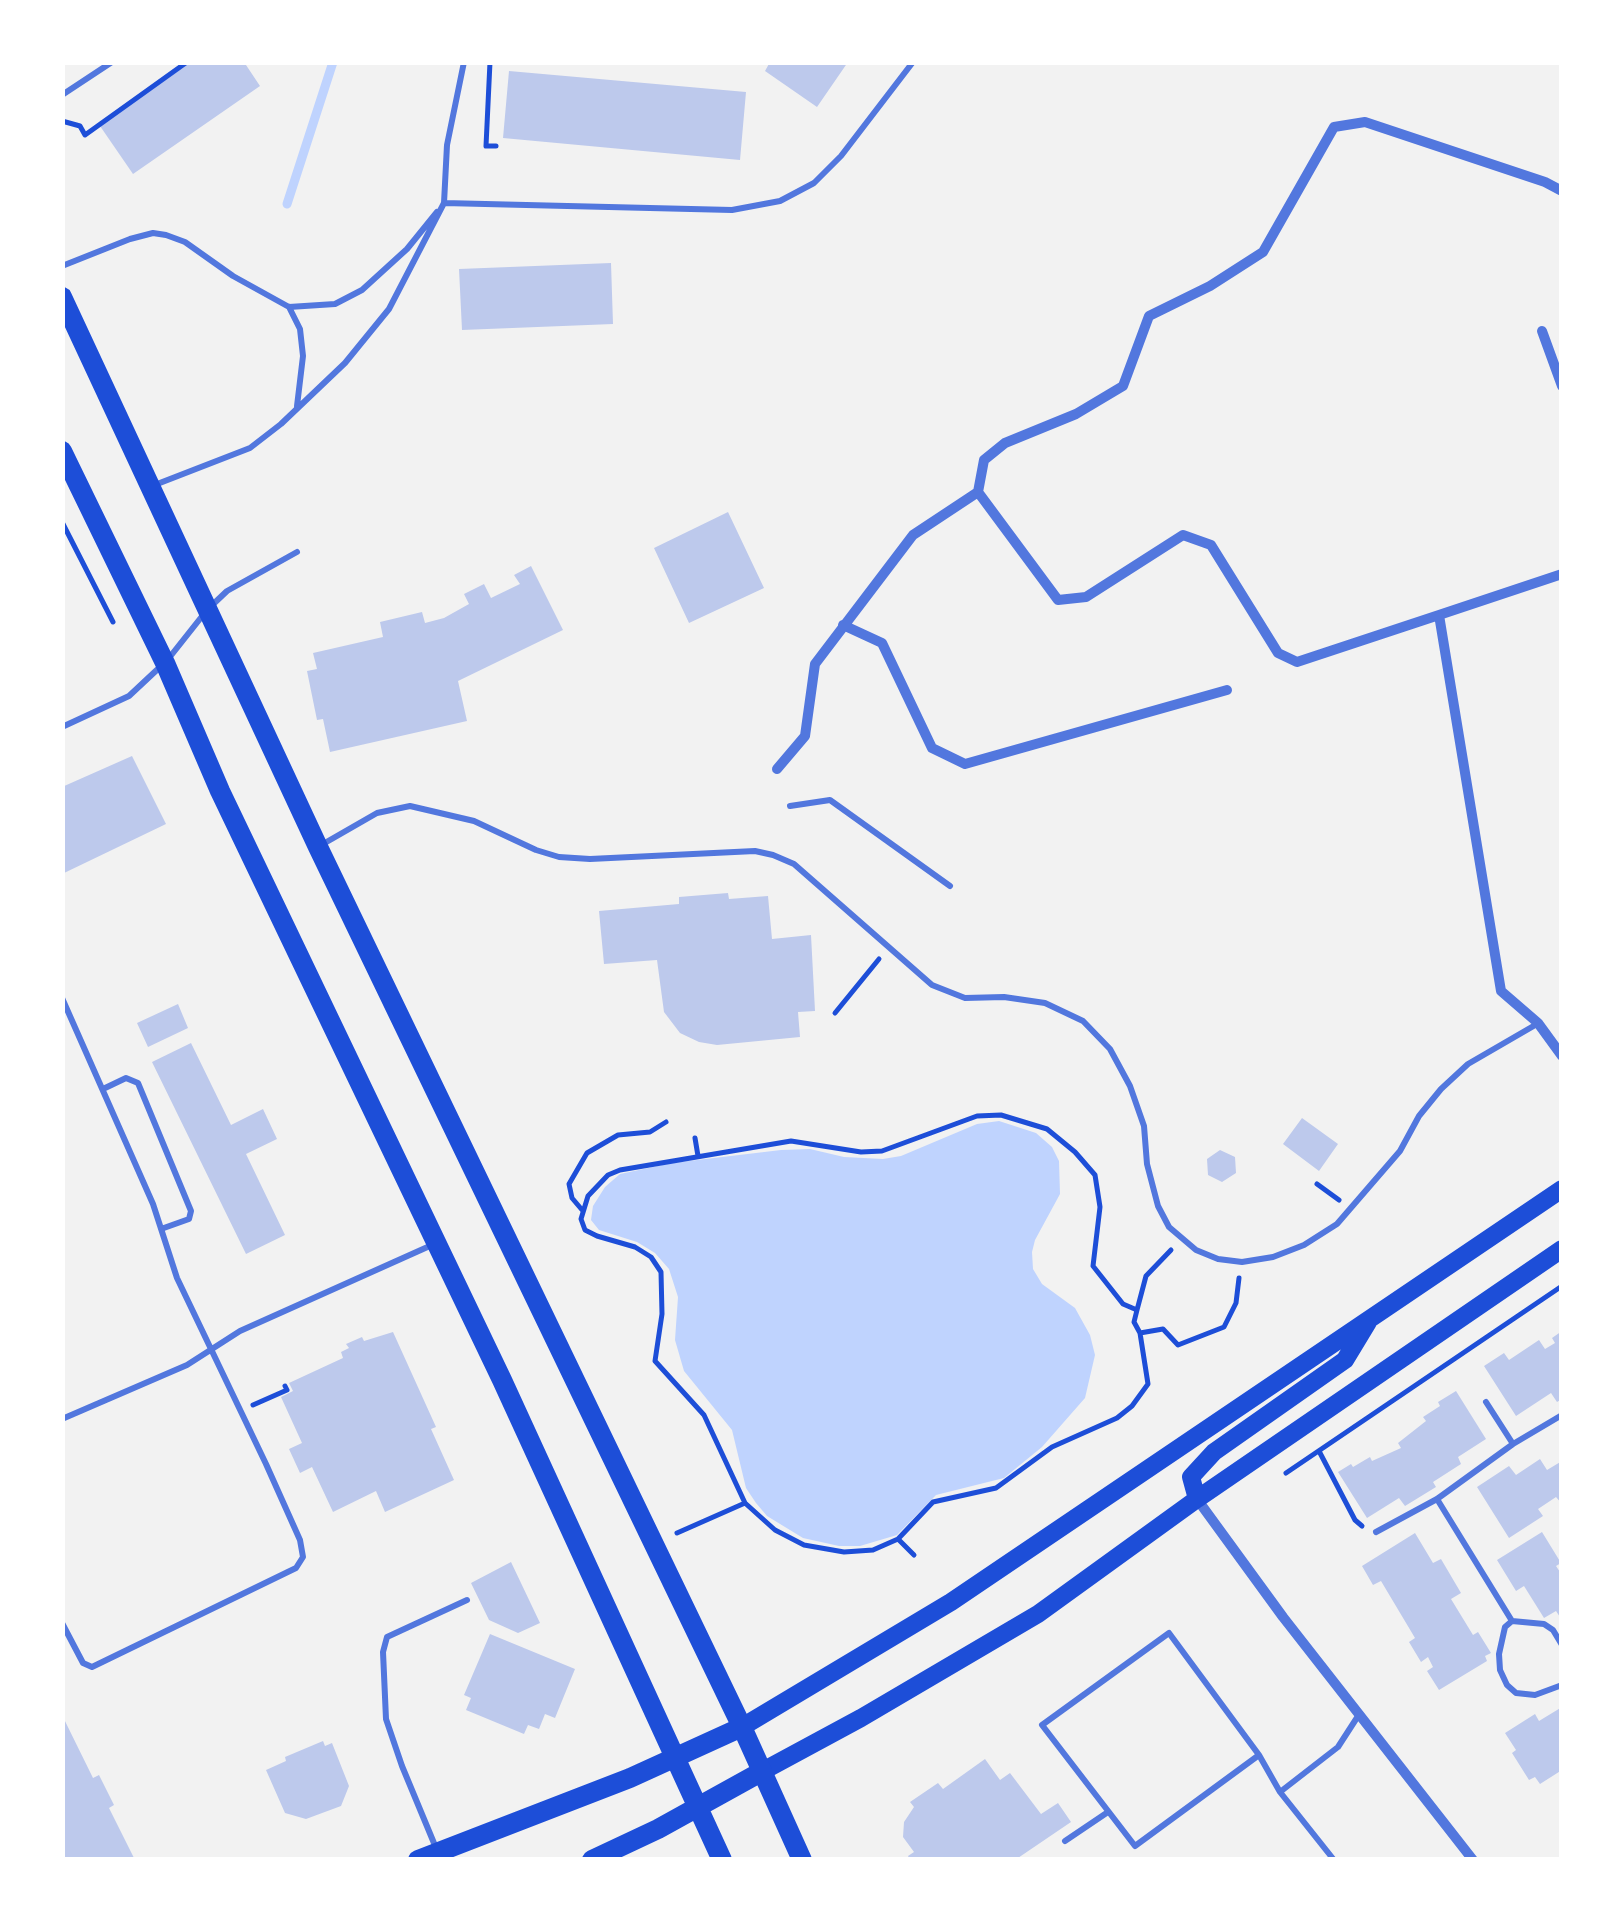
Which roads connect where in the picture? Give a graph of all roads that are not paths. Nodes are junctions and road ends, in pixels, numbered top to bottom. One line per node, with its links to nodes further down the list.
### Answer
1 (112, 62): 4 (lane)
2 (464, 62): 6 (lane)
3 (913, 62): 6 (lane)
4 (62, 95)
5 (1562, 191): 15 (street)
6 (444, 203): 9 (lane); 12 (lane)
7 (62, 266): 9 (lane)
8 (62, 297): 14 (main road)
9 (289, 306): 12 (lane)
10 (1542, 331): 11 (street)
11 (1562, 386)
12 (297, 408): 14 (lane)
13 (62, 451): 21 (main road)
14 (151, 487): 18 (main road)
15 (978, 492): 19 (street); 20 (street)
16 (297, 552): 18 (lane)
17 (1561, 573): 19 (street)
18 (207, 610): 21 (lane); 26 (main road)
19 (1439, 615): 29 (street)
20 (842, 625): 22 (street); 24 (street)
21 (165, 662): 23 (lane); 34 (main road)
22 (1227, 690)
23 (62, 727)
24 (777, 768)
25 (790, 806): 27 (lane)
26 (318, 847): 29 (lane); 51 (main road)
27 (950, 886)
28 (62, 998): 31 (lane)
29 (1538, 1023): 30 (street)
30 (1562, 1056)
31 (103, 1090): 33 (lane); 33 (lane)
32 (1562, 1189): 36 (main road)
33 (161, 1229): 37 (lane)
34 (435, 1243): 37 (lane); 53 (main road)
35 (1562, 1249): 43 (main road)
36 (1371, 1317): 43 (main road); 51 (main road)
37 (213, 1349): 40 (lane); 47 (lane)
38 (1486, 1402): 41 (lane)
39 (1562, 1415): 41 (lane)
40 (62, 1418)
41 (1514, 1444): 42 (lane)
42 (1437, 1498): 44 (lane); 46 (lane)
43 (1196, 1499): 50 (street); 54 (main road)
44 (1376, 1532)
45 (467, 1600): 59 (lane)
46 (1512, 1621): 48 (lane); 49 (lane)
47 (62, 1623)
48 (1562, 1645)
49 (1562, 1684)
50 (1360, 1713): 55 (lane); 64 (street)
51 (742, 1727): 53 (main road); 54 (main road)
52 (1259, 1755): 55 (lane); 57 (lane); 57 (lane)
53 (676, 1758): 56 (main road); 59 (main road)
54 (761, 1772): 56 (main road); 62 (main road)
55 (1280, 1792): 63 (lane)
56 (698, 1807): 60 (main road); 61 (main road)
57 (1108, 1812): 58 (lane)
58 (1065, 1841)
59 (428, 1856)
60 (592, 1860)
61 (722, 1860)
62 (802, 1860)
63 (1334, 1860)
64 (1473, 1860)

